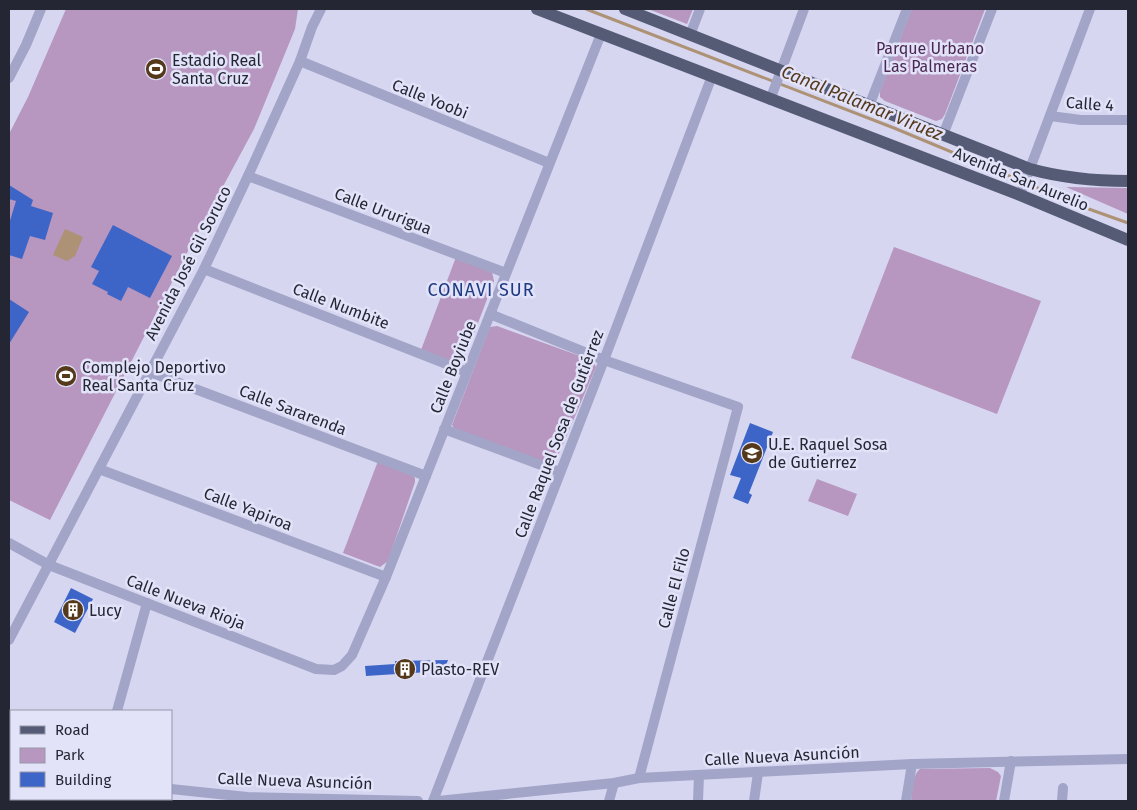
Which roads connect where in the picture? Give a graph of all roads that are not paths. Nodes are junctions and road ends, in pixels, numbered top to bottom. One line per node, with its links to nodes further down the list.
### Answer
1 (41, 9): 17 (street)
2 (314, 9): 11 (street, Avenida José Gil Soruco)
3 (321, 9): 11 (street, Avenida José Gil Soruco)
4 (537, 9): 12 (main road, Avenida San Aurelio)
5 (625, 9): 13 (main road, Avenida San Aurelio)
6 (700, 9): 13 (street)
7 (804, 9): 15 (street)
8 (907, 9): 19 (street)
9 (992, 9): 22 (street)
10 (1090, 9): 20 (street)
11 (312, 27): 14 (street, Avenida José Gil Soruco)
12 (601, 34): 16 (main road, Avenida San Aurelio); 23 (street, Calle Boyiube)
13 (690, 36): 15 (main road, Avenida San Aurelio)
14 (300, 61): 23 (street, Calle Yoobi); 25 (street, Avenida José Gil Soruco)
15 (780, 74): 18 (street); 19 (main road, Avenida San Aurelio)
16 (712, 76): 18 (main road, Avenida San Aurelio); 32 (street, Calle Raquel Sosa de Gutiérrez)
17 (9, 78)
18 (772, 97): 27 (main road, Avenida San Aurelio)
19 (870, 106): 22 (main road, Avenida San Aurelio)
20 (1050, 116): 21 (street, Calle 4); 24 (street)
21 (1128, 120)
22 (943, 135): 24 (main road, Avenida San Aurelio)
23 (549, 164): 30 (street, Calle Boyiube)
24 (1029, 172): 26 (main road, Avenida San Aurelio); 27 (street)
25 (248, 176): 29 (street, Avenida José Gil Soruco); 30 (street, Calle Ururigua)
26 (1128, 182)
27 (1021, 192): 28 (main road, Avenida San Aurelio)
28 (1128, 240)
29 (204, 269): 33 (street, Avenida José Gil Soruco); 34 (street, Calle Numbite)
30 (506, 273): 31 (street, Calle Boyiube)
31 (490, 314): 32 (street); 34 (street, Calle Boyiube)
32 (604, 360): 37 (street, Calle Raquel Sosa de Gutiérrez); 51 (street, Calle El Filo)
33 (150, 372): 36 (street, Avenida José Gil Soruco); 38 (street, Calle Sararenda)
34 (467, 372): 35 (street, Calle Boyiube)
35 (444, 429): 37 (street); 38 (street, Calle Boyiube)
36 (99, 468): 40 (street, Avenida José Gil Soruco); 41 (street, Calle Yapiroa)
37 (560, 472): 57 (street, Calle Raquel Sosa de Gutiérrez)
38 (426, 476): 41 (street, Calle Boyiube)
39 (9, 543): 40 (street, Calle Nueva Rioja)
40 (49, 565): 42 (street, Calle Nueva Rioja); 43 (street, Avenida José Gil Soruco)
41 (386, 577): 44 (street, Calle Boyiube)
42 (147, 603): 44 (street, Calle Nueva Rioja); 45 (street)
43 (9, 640)
44 (352, 655)
45 (117, 710)
46 (1128, 759): 47 (street, Calle Nueva Asunción)
47 (1011, 762): 48 (street, Calle Nueva Asunción); 63 (street)
48 (912, 764): 49 (street, Calle Nueva Asunción); 62 (street)
49 (758, 773): 50 (street, Calle Nueva Asunción); 61 (street)
50 (699, 775): 51 (street, Calle Nueva Asunción); 60 (street)
51 (639, 778): 52 (street, Calle Nueva Asunción)
52 (614, 783): 58 (street, Calle Nueva Asunción); 59 (street)
53 (172, 788): 55 (street, Calle Nueva Asunción)
54 (1063, 788): 64 (street)
55 (246, 799): 56 (street, Calle Nueva Asunción)
56 (418, 801)
57 (433, 801)
58 (438, 801)
59 (609, 801)
60 (698, 801)
61 (754, 801)
62 (906, 801)
63 (1004, 801)
64 (1062, 801)

